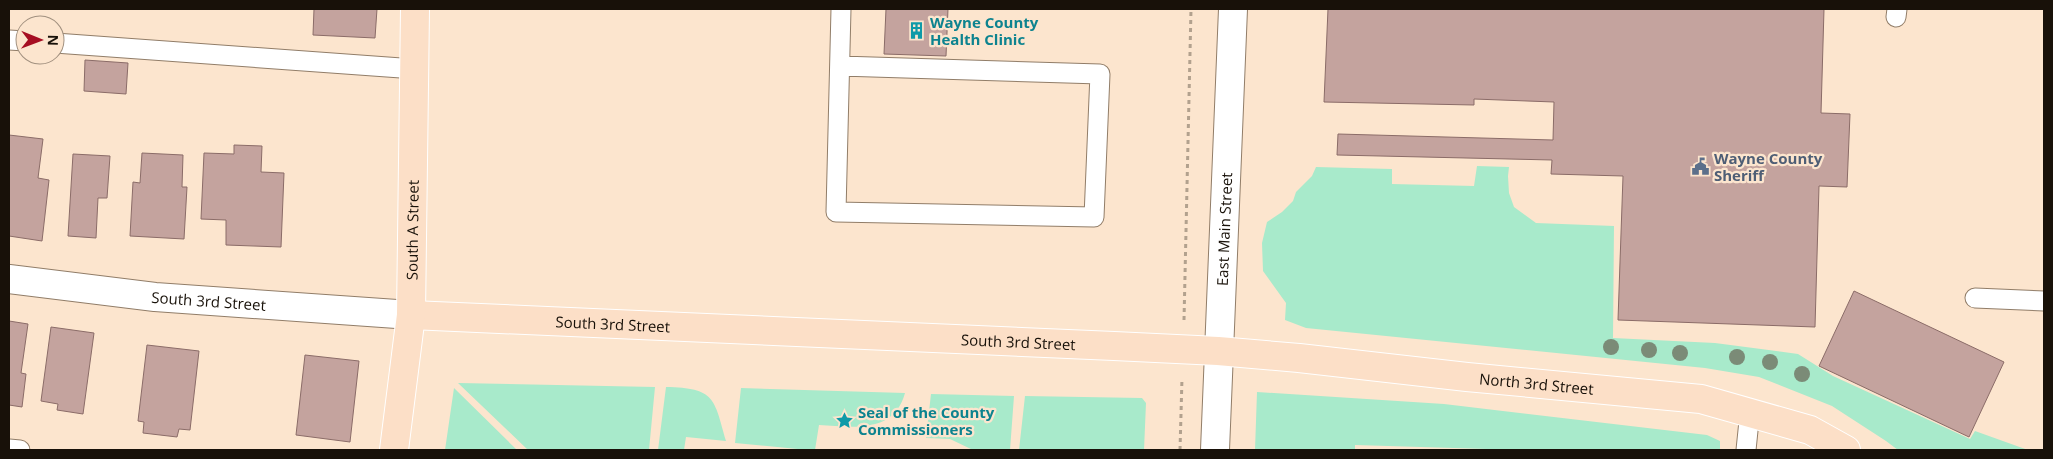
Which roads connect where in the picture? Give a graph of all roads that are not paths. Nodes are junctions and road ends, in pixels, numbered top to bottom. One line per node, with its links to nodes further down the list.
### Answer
1 (415, 9): 6 (main road, South A Street)
2 (841, 9): 5 (lane)
3 (1233, 9): 11 (street, East Main Street)
4 (65, 44): 6 (lane)
5 (840, 66): 5 (lane)
6 (415, 69): 10 (main road, South A Street)
7 (9, 279): 10 (street, South 3rd Street)
8 (1975, 298): 9 (lane)
9 (2044, 301)
10 (412, 315): 11 (main road, South 3rd Street); 15 (main road, South A Street)
11 (1218, 351): 12 (main road, North 3rd Street); 16 (street, East Main Street)
12 (1750, 411): 17 (lane); 18 (main road, North 3rd Street)
13 (9, 449): 14 (lane)
14 (20, 450)
15 (394, 450)
16 (1215, 450)
17 (1746, 450)
18 (1846, 450)

